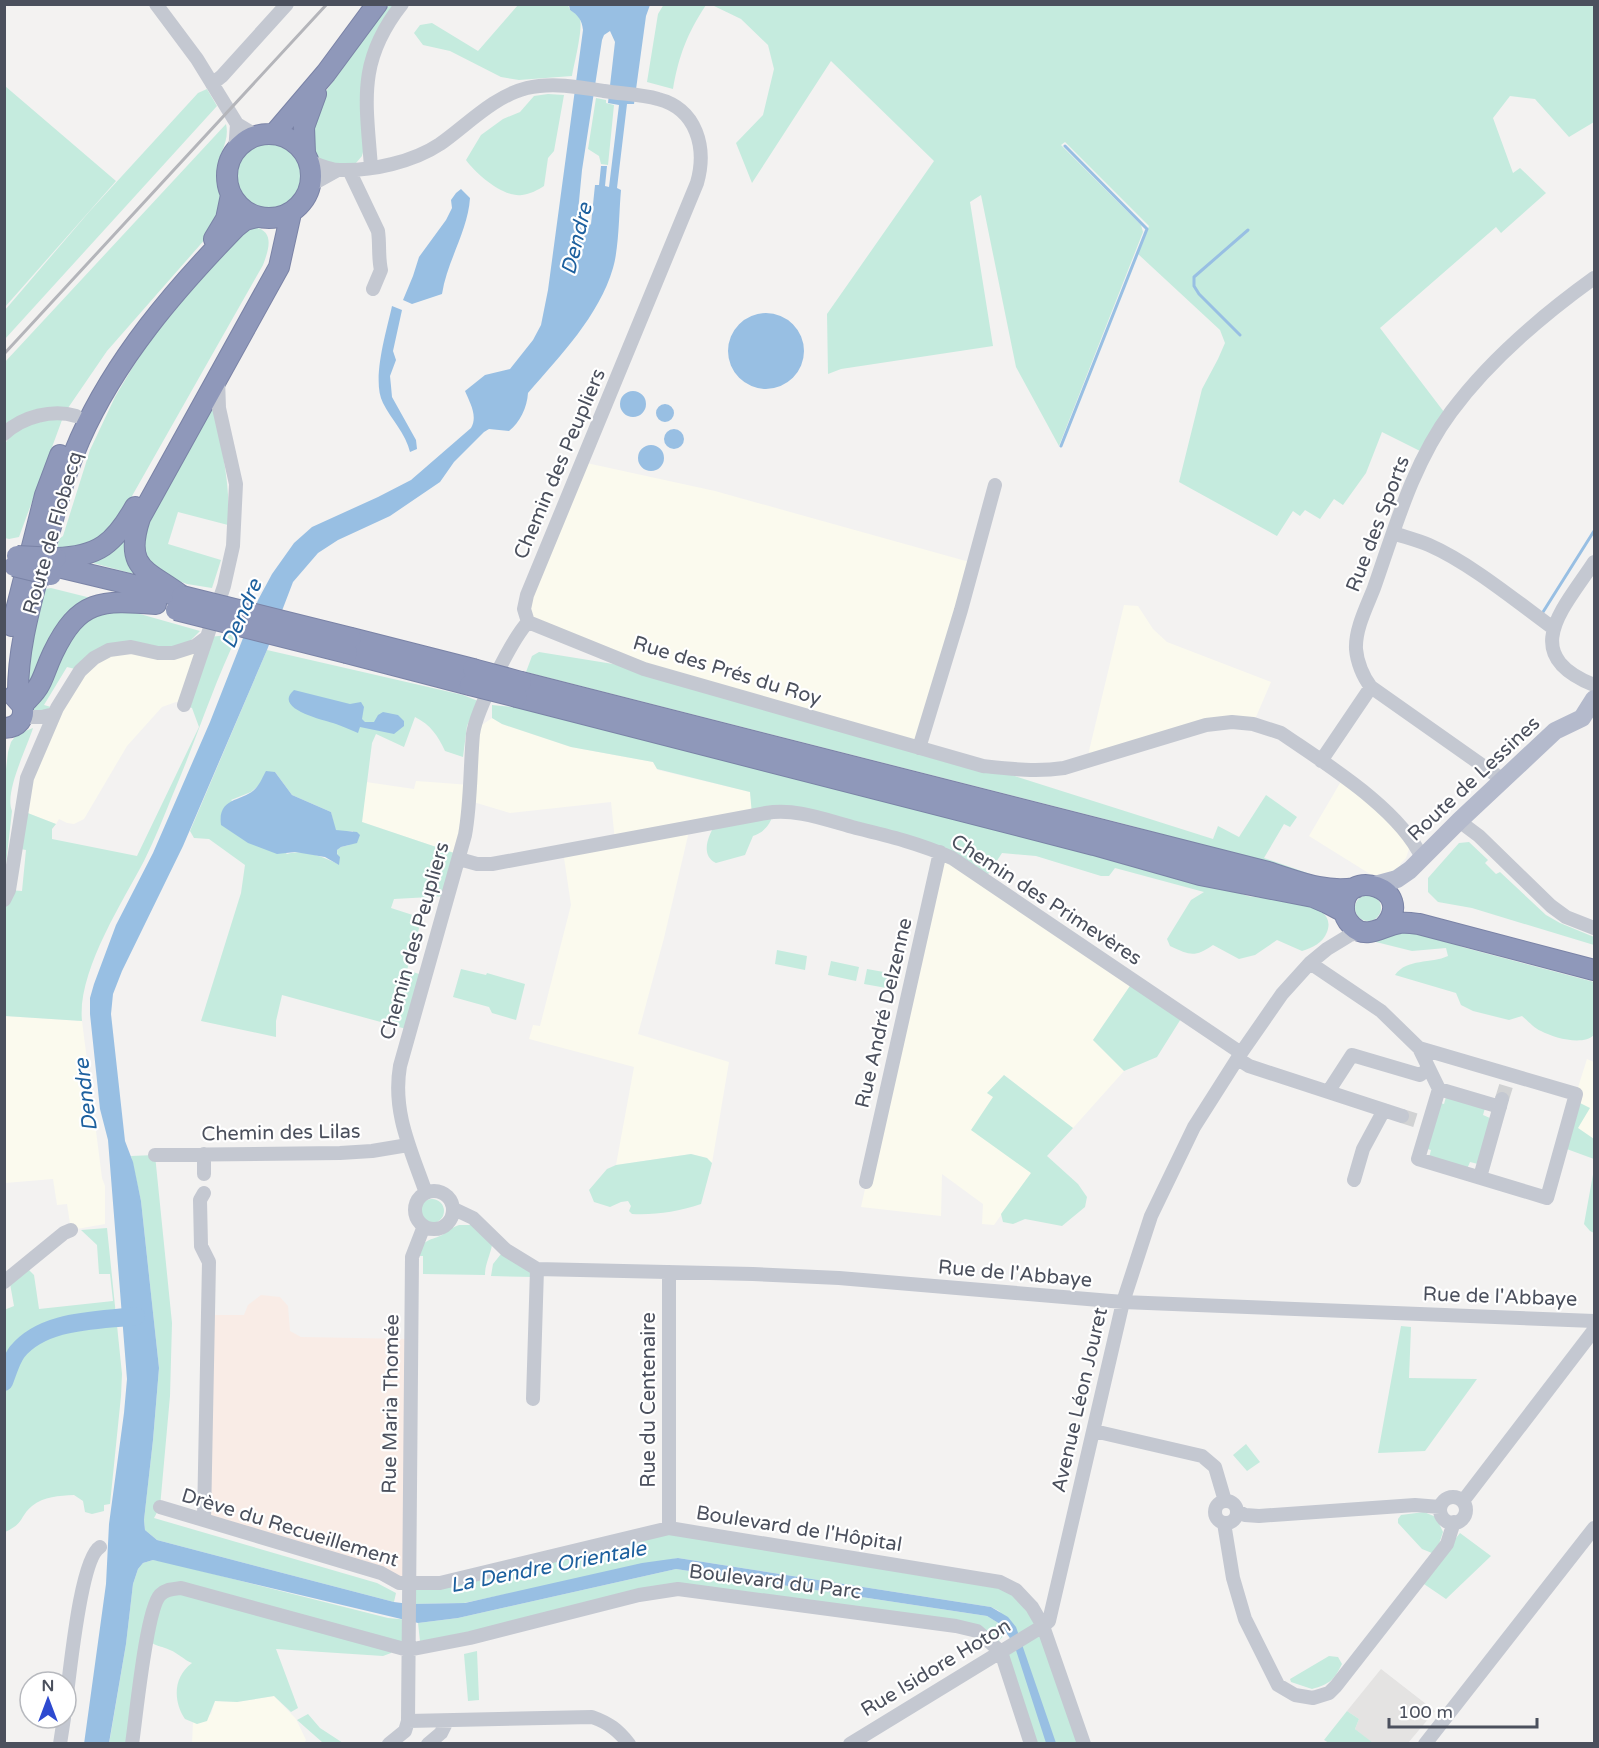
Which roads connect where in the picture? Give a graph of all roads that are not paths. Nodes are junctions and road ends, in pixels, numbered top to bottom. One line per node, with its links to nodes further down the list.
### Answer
1 (156, 4): 6 (street)
2 (287, 4): 6 (street)
3 (377, 4): 5 (highway)
4 (402, 4): 11 (street)
5 (326, 73): 8 (highway); 10 (highway)
6 (212, 84): 7 (street)
7 (237, 124): 8 (street); 9 (street)
8 (269, 134): 9 (highway); 10 (highway)
9 (234, 152): 14 (highway)
10 (307, 157): 12 (street, Chemin des Peupliers); 13 (highway)
11 (371, 167): 12 (street, Chemin des Peupliers); 29 (street, Chemin des Peupliers)
12 (344, 170): 13 (street, Chemin des Peupliers); 18 (street)
13 (311, 185): 15 (highway)
14 (231, 195): 16 (highway); 20 (highway, Route de Flobecq)
15 (291, 213): 16 (highway); 19 (highway)
16 (261, 218): 26 (highway); 39 (highway, Route de Flobecq)
17 (1594, 278): 23 (street, Rue des Sports)
18 (373, 289)
19 (218, 377): 27 (highway); 31 (street)
20 (76, 416): 21 (street); 32 (highway, Route de Flobecq)
21 (4, 434)
22 (994, 485): 41 (street)
23 (1393, 533): 30 (street); 34 (street, Rue des Sports)
24 (10, 560): 26 (highway, bridge)
25 (1594, 562): 30 (street)
26 (53, 566): 27 (highway); 28 (highway)
27 (179, 603): 28 (highway); 35 (highway, bridge)
28 (156, 604): 39 (highway)
29 (528, 622): 41 (street, Rue des Prés du Roy); 46 (street, Chemin des Peupliers)
30 (1553, 628): 33 (street)
31 (207, 637): 37 (street); 38 (street)
32 (4, 682)
33 (1594, 685)
34 (1371, 687): 42 (street); 43 (street, Rue des Sports)
35 (519, 689): 49 (highway); 52 (highway)
36 (1594, 699): 43 (main road, Route de Lessines)
37 (184, 705)
38 (54, 714): 39 (street); 40 (street)
39 (14, 716): 40 (street)
40 (45, 734): 50 (street)
41 (919, 748): 42 (street, Rue des Prés du Roy)
42 (1321, 761): 47 (street, Rue des Prés du Roy)
43 (1503, 780): 44 (main road, Route de Lessines)
44 (1459, 821): 47 (main road, Route de Lessines); 54 (street)
45 (940, 852): 46 (street, Chemin des Primevères); 61 (street, Chemin des Primevères); 74 (street, Rue André Delzenne)
46 (459, 859): 68 (street, Chemin des Peupliers)
47 (1416, 864): 48 (main road, Route de Lessines); 51 (main road, Route de Lessines)
48 (1375, 885): 49 (highway); 51 (highway)
49 (1355, 888): 52 (highway)
50 (4, 900)
51 (1392, 902): 53 (highway); 57 (highway)
52 (1345, 915): 55 (highway); 56 (street, Avenue Léon Jouret)
53 (1384, 927): 55 (highway); 59 (highway)
54 (1594, 928)
55 (1362, 932): 56 (street, Avenue Léon Jouret)
56 (1327, 949): 58 (street, Avenue Léon Jouret)
57 (1594, 958)
58 (1310, 963): 60 (street); 61 (street, Avenue Léon Jouret)
59 (1594, 970)
60 (1419, 1048): 62 (street); 65 (street)
61 (1239, 1056): 64 (street, Chemin des Primevères); 83 (street, Avenue Léon Jouret)
62 (1428, 1069): 63 (street); 64 (street)
63 (1439, 1089): 65 (street); 72 (street)
64 (1328, 1092): 66 (street, Chemin des Primevères)
65 (1504, 1092): 72 (street); 72 (street)
66 (1384, 1110): 67 (street, Chemin des Primevères); 73 (street)
67 (1402, 1116)
68 (408, 1145): 69 (street, Chemin des Lilas); 76 (street, Chemin des Peupliers)
69 (204, 1154): 70 (street, Chemin des Lilas); 71 (street)
70 (155, 1155)
71 (204, 1174)
72 (1480, 1177)
73 (1353, 1180)
74 (866, 1182)
75 (204, 1193): 93 (street)
76 (426, 1193): 77 (street); 78 (street)
77 (454, 1209): 78 (street); 80 (street, Rue de l'Abbaye)
78 (424, 1226): 99 (street, Rue Maria Thomée)
79 (71, 1230): 82 (street)
80 (537, 1269): 81 (street, Rue de l'Abbaye); 86 (street)
81 (669, 1272): 83 (street, Rue de l'Abbaye); 96 (street, Rue du Centenaire)
82 (4, 1282)
83 (1123, 1302): 84 (street, Rue de l'Abbaye); 87 (street, Avenue Léon Jouret)
84 (1594, 1321)
85 (1594, 1330): 89 (street)
86 (533, 1399)
87 (1094, 1431): 88 (street); 100 (street, Avenue Léon Jouret)
88 (1225, 1501): 92 (street); 95 (street)
89 (1463, 1501): 91 (street); 94 (street)
90 (160, 1507): 93 (street, Drève du Recueillement)
91 (1440, 1507): 92 (street); 94 (street)
92 (1237, 1511): 95 (street)
93 (204, 1520): 99 (street, Drève du Recueillement)
94 (1454, 1522): 95 (street)
95 (1224, 1523)
96 (669, 1528): 99 (street, Boulevard de l'Hôpital); 100 (street, Boulevard de l'Hôpital)
97 (1594, 1528): 113 (street)
98 (97, 1549): 103 (street)
99 (409, 1587): 101 (street, Rue Maria Thomée)
100 (1043, 1626): 102 (street, Rue Isidore Hoton); 112 (street, Boulevard de l'Hôpital)
101 (409, 1645): 102 (street, Boulevard du Parc); 105 (street, Rue Maria Thomée); 106 (street)
102 (1001, 1652): 110 (street, Rue Isidore Hoton); 111 (street)
103 (71, 1670)
104 (447, 1721): 105 (street); 108 (street); 109 (street)
105 (408, 1722): 107 (street)
106 (132, 1743)
107 (389, 1743)
108 (428, 1743)
109 (629, 1743)
110 (850, 1743)
111 (1031, 1743)
112 (1084, 1743)
113 (1425, 1743)

